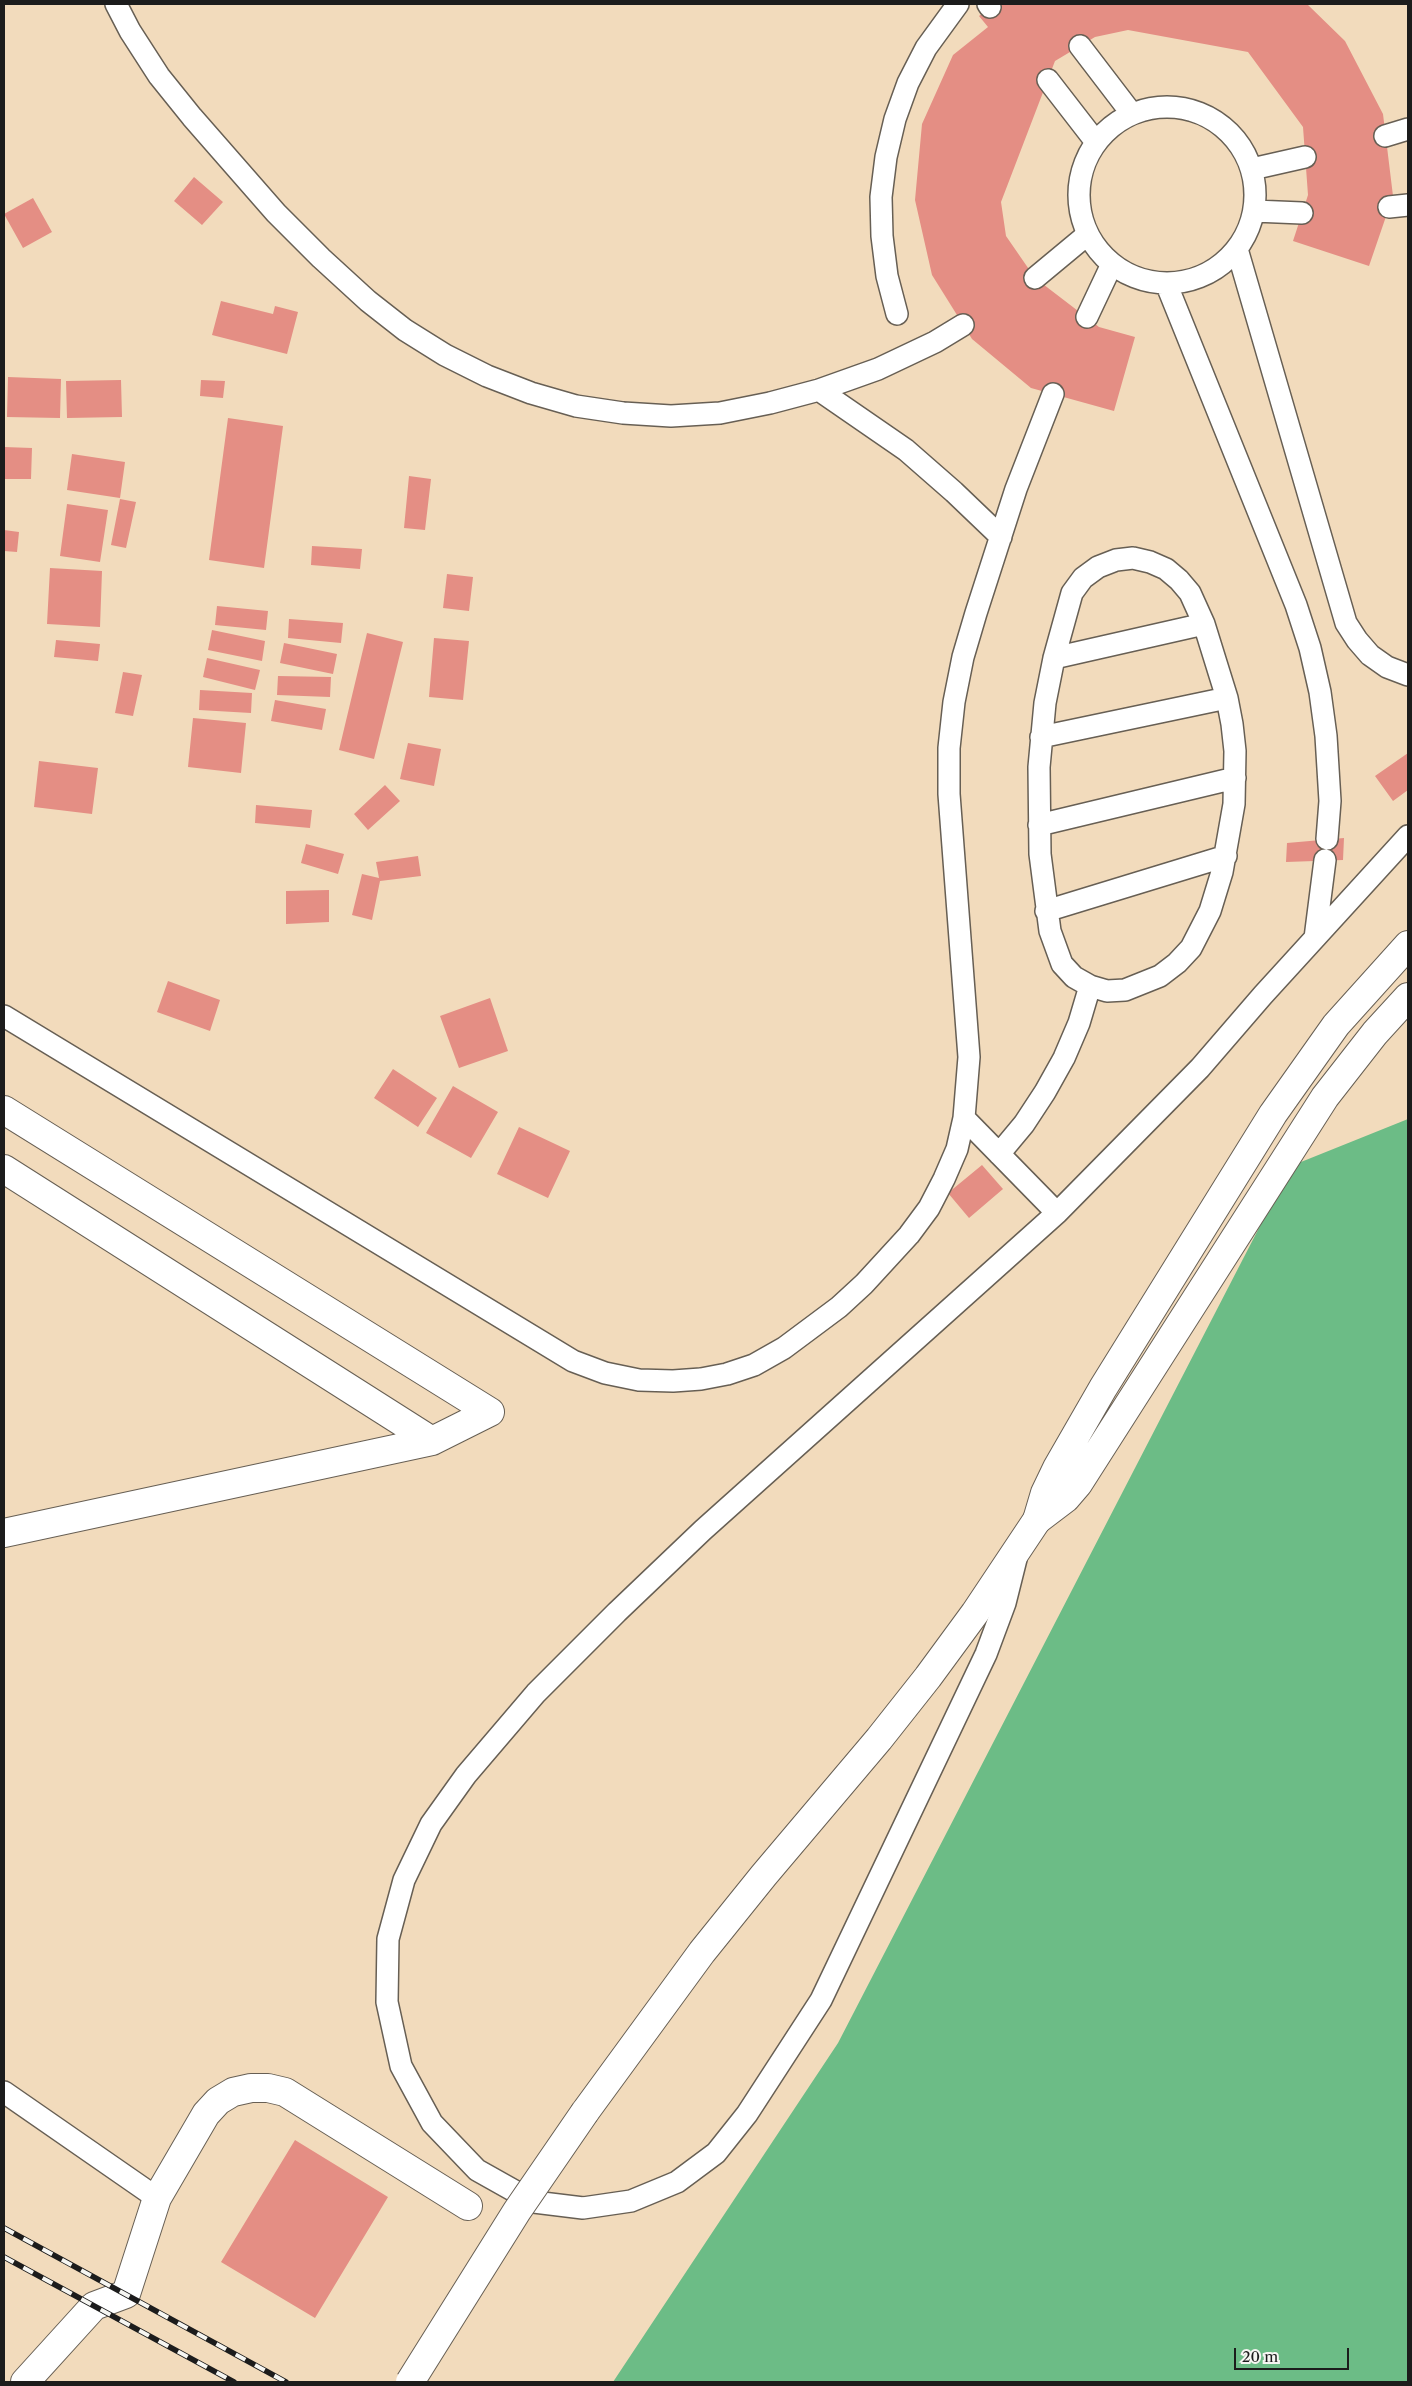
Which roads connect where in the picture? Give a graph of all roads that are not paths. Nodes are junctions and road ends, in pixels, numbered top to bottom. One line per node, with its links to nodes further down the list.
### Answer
1 (116, 4): 21 (lane)
2 (958, 4): 18 (lane)
3 (1080, 46): 5 (lane)
4 (1048, 80): 8 (lane)
5 (1132, 114): 8 (lane); 10 (lane)
6 (1408, 128): 7 (lane)
7 (1386, 136)
8 (1096, 142): 13 (lane)
9 (1305, 157): 10 (lane)
10 (1252, 169): 11 (lane)
11 (1254, 211): 12 (lane); 14 (lane)
12 (1302, 212)
13 (1088, 234): 15 (lane); 16 (lane)
14 (1237, 249): 17 (lane); 26 (lane)
15 (1112, 264): 17 (lane); 19 (lane)
16 (1034, 278)
17 (1166, 283): 32 (lane)
18 (897, 314)
19 (1087, 317)
20 (963, 325): 21 (lane)
21 (819, 390): 23 (lane)
22 (1053, 394): 23 (lane)
23 (1001, 537): 41 (lane)
24 (1204, 624): 25 (lane); 25 (lane); 27 (lane)
25 (1054, 658): 28 (lane)
26 (1408, 675)
27 (1227, 698): 28 (lane); 29 (lane)
28 (1041, 738): 30 (lane)
29 (1235, 778): 30 (lane); 33 (lane)
30 (1039, 825): 35 (lane)
31 (1408, 836): 36 (lane)
32 (1327, 839)
33 (1226, 856): 35 (lane); 38 (lane)
34 (1325, 860): 36 (lane)
35 (1046, 911): 38 (lane)
36 (1315, 938): 45 (lane)
37 (1408, 945): 47 (main road)
38 (1090, 986): 43 (lane)
39 (1408, 997): 47 (main road)
40 (4, 1016): 41 (lane)
41 (964, 1118): 43 (lane)
42 (8, 1119): 46 (main road)
43 (999, 1154): 45 (lane)
44 (4, 1169): 46 (main road)
45 (1057, 1213): 49 (lane)
46 (432, 1442): 48 (main road)
47 (1037, 1520): 49 (main road)
48 (4, 1533)
49 (1019, 1548): 54 (main road, bridge)
50 (4, 2092): 51 (lane)
51 (158, 2198): 52 (main road); 53 (main road)
52 (468, 2206)
53 (25, 2382)
54 (410, 2382)

